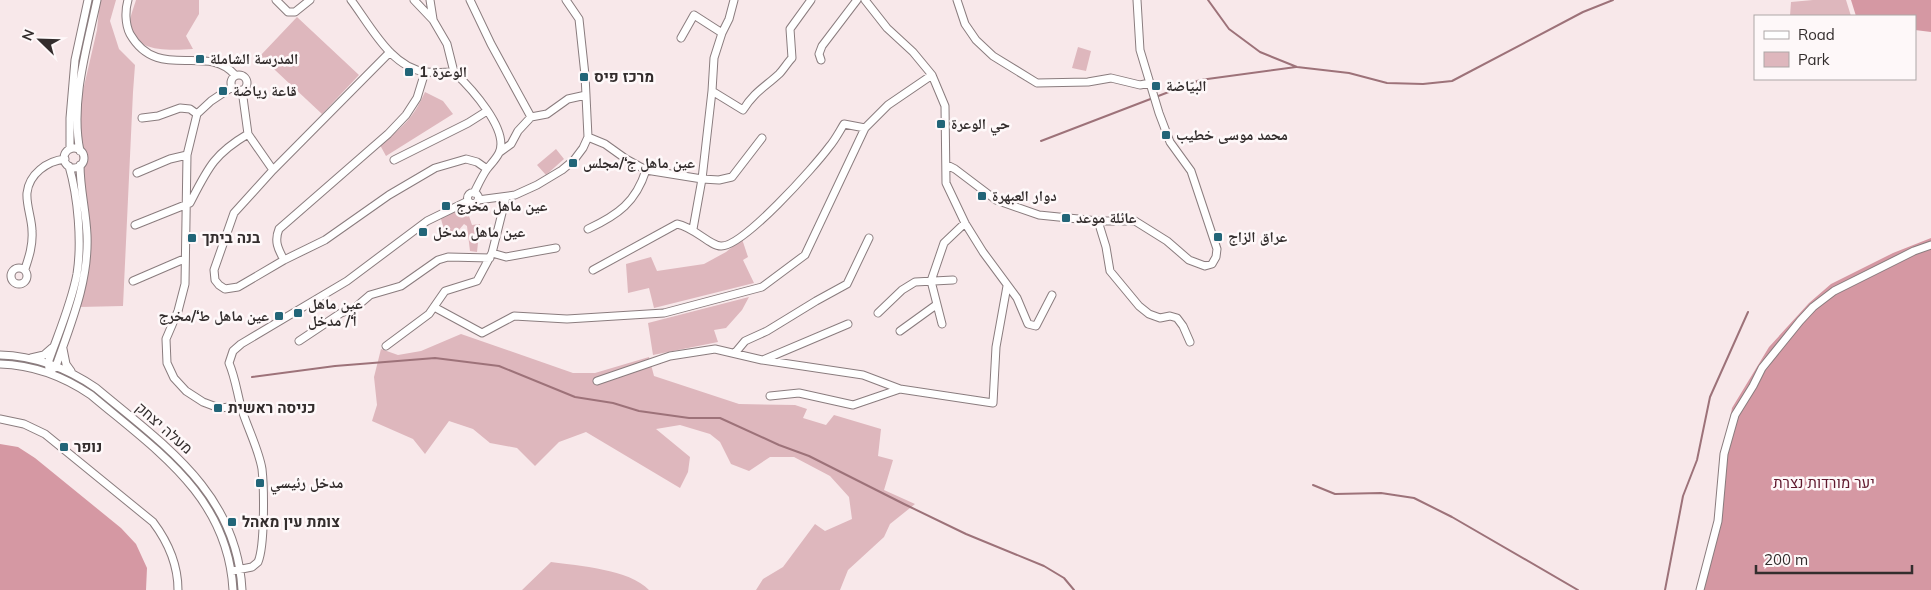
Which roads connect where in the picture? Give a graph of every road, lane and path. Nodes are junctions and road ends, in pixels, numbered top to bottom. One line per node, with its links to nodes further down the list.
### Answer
1 (88, 0): 39 (street)
2 (97, 0): 40 (street)
3 (128, 0): 24 (street)
4 (276, 0): 5 (street)
5 (310, 0)
6 (351, 0): 20 (street)
7 (414, 0): 17 (street)
8 (430, 0): 17 (street)
9 (470, 0): 33 (street)
10 (566, 0): 30 (street)
11 (734, 0): 18 (street)
12 (811, 0): 29 (street)
13 (857, 0): 21 (street)
14 (865, 0): 25 (street)
15 (957, 0): 26 (street)
16 (1137, 0): 26 (street)
17 (433, 20): 23 (street)
18 (722, 33): 19 (street); 29 (street)
19 (680, 38)
20 (390, 52): 22 (street); 48 (street)
21 (821, 60)
22 (425, 72): 23 (street); 68 (street)
23 (454, 72): 31 (street)
24 (235, 75): 27 (street); 28 (street)
25 (932, 75): 35 (street); 46 (street)
26 (1150, 83): 58 (street)
27 (232, 87): 28 (street); 32 (street)
28 (242, 90): 36 (street)
29 (712, 91): 53 (street)
30 (586, 96): 33 (street); 37 (street)
31 (487, 111): 41 (street); 44 (street)
32 (197, 114): 34 (street); 42 (street)
33 (531, 117): 41 (street)
34 (142, 118)
35 (865, 128): 62 (street); 77 (street)
36 (248, 134): 48 (street); 54 (street)
37 (588, 138): 50 (street); 56 (street)
38 (762, 138): 53 (street)
39 (70, 150): 40 (street); 43 (street)
40 (80, 151): 45 (street)
41 (500, 152): 49 (street)
42 (186, 155): 51 (street); 52 (street)
43 (65, 159): 47 (street); 69 (street)
44 (394, 160)
45 (80, 165): 47 (street); 85 (street)
46 (947, 165): 58 (street); 59 (street)
47 (69, 166): 84 (street)
48 (273, 170): 68 (street)
49 (487, 170): 55 (street); 68 (street)
50 (646, 170): 53 (street); 61 (street)
51 (137, 173)
52 (187, 180): 54 (street); 57 (street)
53 (702, 180): 62 (street)
54 (202, 181): 57 (street)
55 (476, 196): 56 (street); 99 (street)
56 (506, 197): 66 (street)
57 (185, 206): 60 (street); 67 (street)
58 (1098, 221): 83 (street)
59 (966, 223): 73 (street); 74 (street)
60 (135, 225)
61 (588, 229)
62 (693, 229): 70 (street)
63 (870, 238): 87 (street)
64 (1931, 245): 106 (street)
65 (556, 248): 66 (street)
66 (491, 256): 77 (street); 82 (street)
67 (184, 259): 72 (street); 99 (street)
68 (284, 260)
69 (25, 269)
70 (593, 270)
71 (953, 280): 73 (street)
72 (133, 281)
73 (931, 281): 76 (street); 78 (street)
74 (1007, 286): 75 (street); 97 (street)
75 (1052, 296)
76 (936, 305): 80 (street); 81 (street)
77 (434, 307): 86 (street)
78 (878, 313)
79 (848, 324): 90 (street)
80 (942, 324)
81 (900, 331)
82 (299, 340)
83 (1190, 342)
84 (54, 346): 89 (street); 91 (street)
85 (63, 346): 93 (street); 94 (street)
86 (386, 346)
87 (735, 353): 90 (street); 96 (street)
88 (0, 355): 89 (street, מעלה יצחק)
89 (31, 358): 91 (street, מעלה יצחק)
90 (762, 360): 97 (street)
91 (48, 363): 93 (street, מעלה יצחק); 95 (street)
92 (0, 364): 95 (street, מעלה יצחק)
93 (56, 366): 94 (street, מעלה יצחק); 95 (street)
94 (71, 372): 101 (street, מעלה יצחק)
95 (50, 373): 102 (street, מעלה יצחק)
96 (597, 381)
97 (900, 389): 98 (street)
98 (770, 396)
99 (241, 406): 101 (street)
100 (0, 419): 103 (street)
101 (240, 570): 102 (street); 105 (street, מעלה יצחק)
102 (232, 571): 104 (street, מעלה יצחק)
103 (178, 590)
104 (233, 590)
105 (242, 590)
106 (1700, 590)

